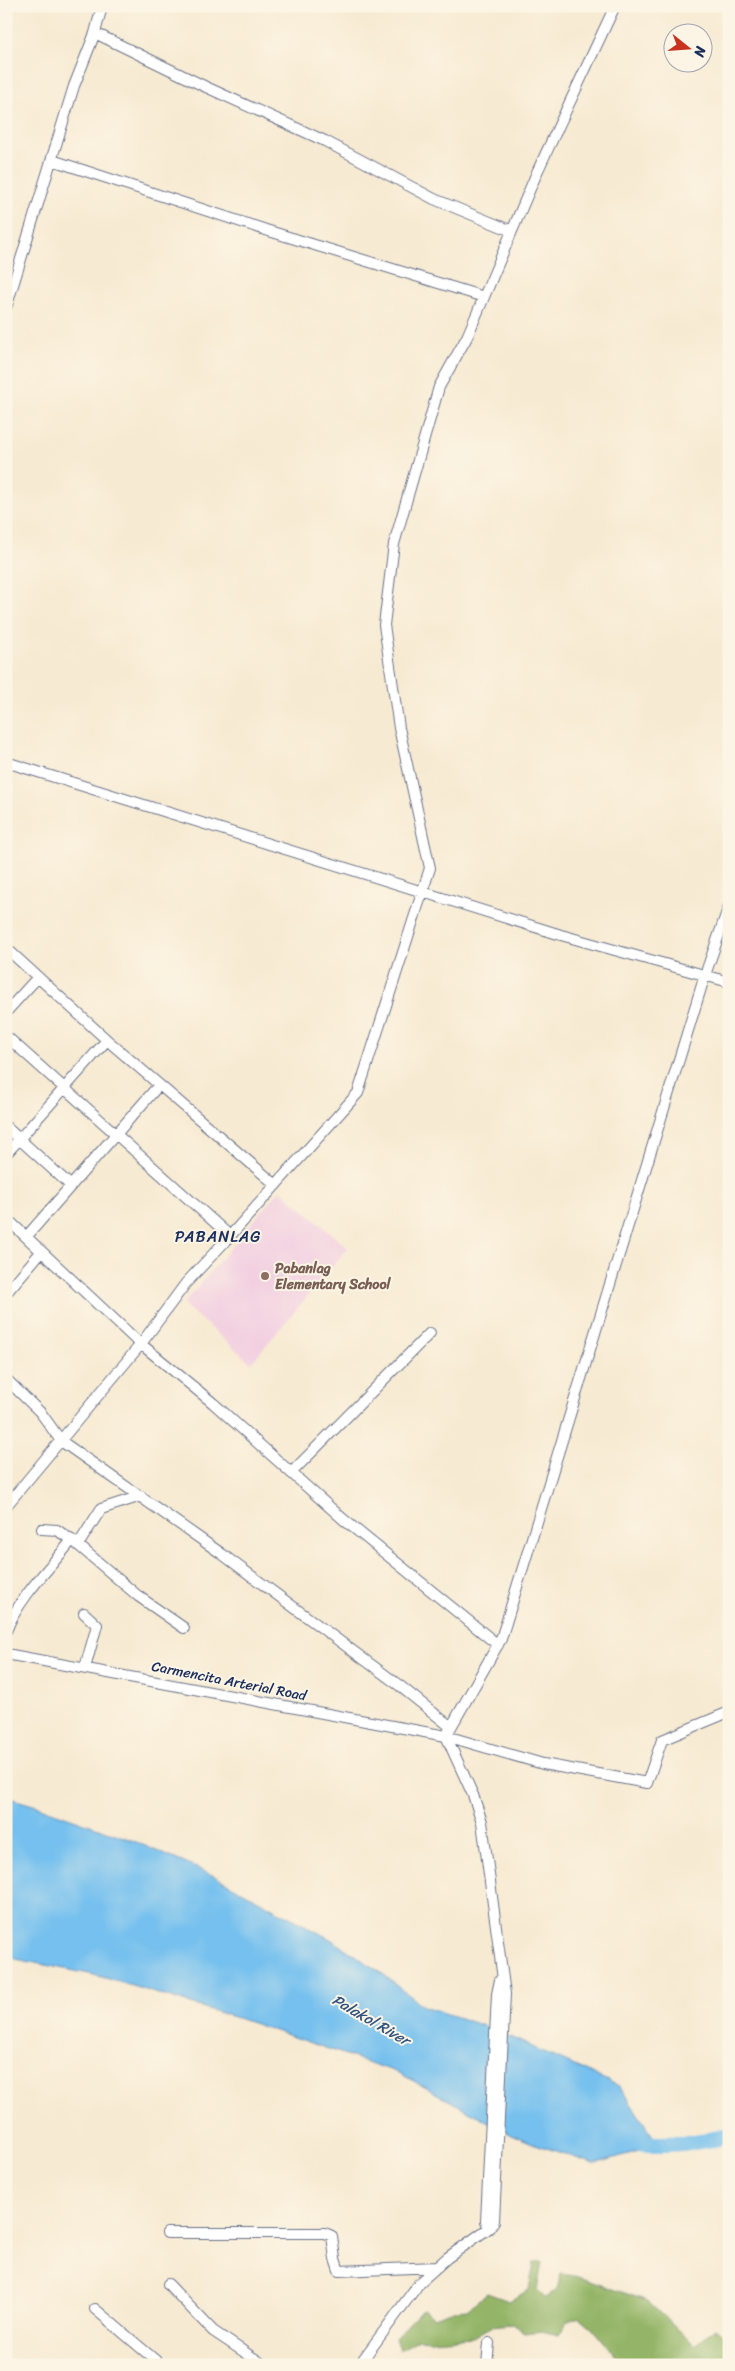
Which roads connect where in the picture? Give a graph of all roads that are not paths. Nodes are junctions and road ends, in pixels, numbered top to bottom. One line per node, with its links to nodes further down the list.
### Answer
1 (102, 6): 3 (street)
2 (615, 6): 5 (street)
3 (94, 33): 4 (street); 5 (street)
4 (52, 160): 6 (street); 7 (street)
5 (512, 231): 6 (street)
6 (484, 297): 9 (street)
7 (6, 308)
8 (6, 762): 9 (street)
9 (422, 891): 12 (street); 25 (street)
10 (729, 906): 12 (street)
11 (6, 948): 13 (street)
12 (705, 975): 14 (street); 43 (street)
13 (38, 977): 15 (street); 17 (street)
14 (729, 982)
15 (6, 1012)
16 (6, 1036): 19 (street)
17 (107, 1040): 18 (street); 19 (street)
18 (159, 1085): 21 (street); 25 (street)
19 (65, 1089): 21 (street); 22 (street)
20 (6, 1127): 22 (street)
21 (116, 1134): 24 (street); 28 (street)
22 (20, 1139): 23 (street); 24 (street)
23 (6, 1154)
24 (70, 1185): 27 (street)
25 (276, 1185): 28 (street)
26 (6, 1218): 27 (street)
27 (27, 1236): 29 (street)
28 (230, 1236): 32 (street)
29 (41, 1252): 30 (street); 32 (street)
30 (6, 1293)
31 (430, 1333): 35 (street)
32 (141, 1344): 34 (street); 35 (street)
33 (6, 1380): 34 (street)
34 (61, 1440): 36 (street); 37 (street)
35 (291, 1473): 43 (street)
36 (141, 1496): 39 (street); 47 (street)
37 (6, 1506)
38 (42, 1529): 39 (street)
39 (75, 1542): 41 (street); 42 (street)
40 (84, 1613): 45 (street)
41 (184, 1628)
42 (6, 1631)
43 (498, 1645): 47 (street)
44 (6, 1654): 45 (street, Carmencita Arterial Road)
45 (86, 1668): 48 (street, Carmencita Arterial Road)
46 (729, 1712): 48 (street, Carmencita Arterial Road)
47 (451, 1727): 48 (street)
48 (446, 1736): 50 (street)
49 (168, 2233): 50 (street)
50 (437, 2267): 56 (street)
51 (168, 2284): 55 (street)
52 (94, 2309): 54 (street)
53 (489, 2343): 57 (street)
54 (161, 2365)
55 (264, 2365)
56 (359, 2365)
57 (487, 2365)

